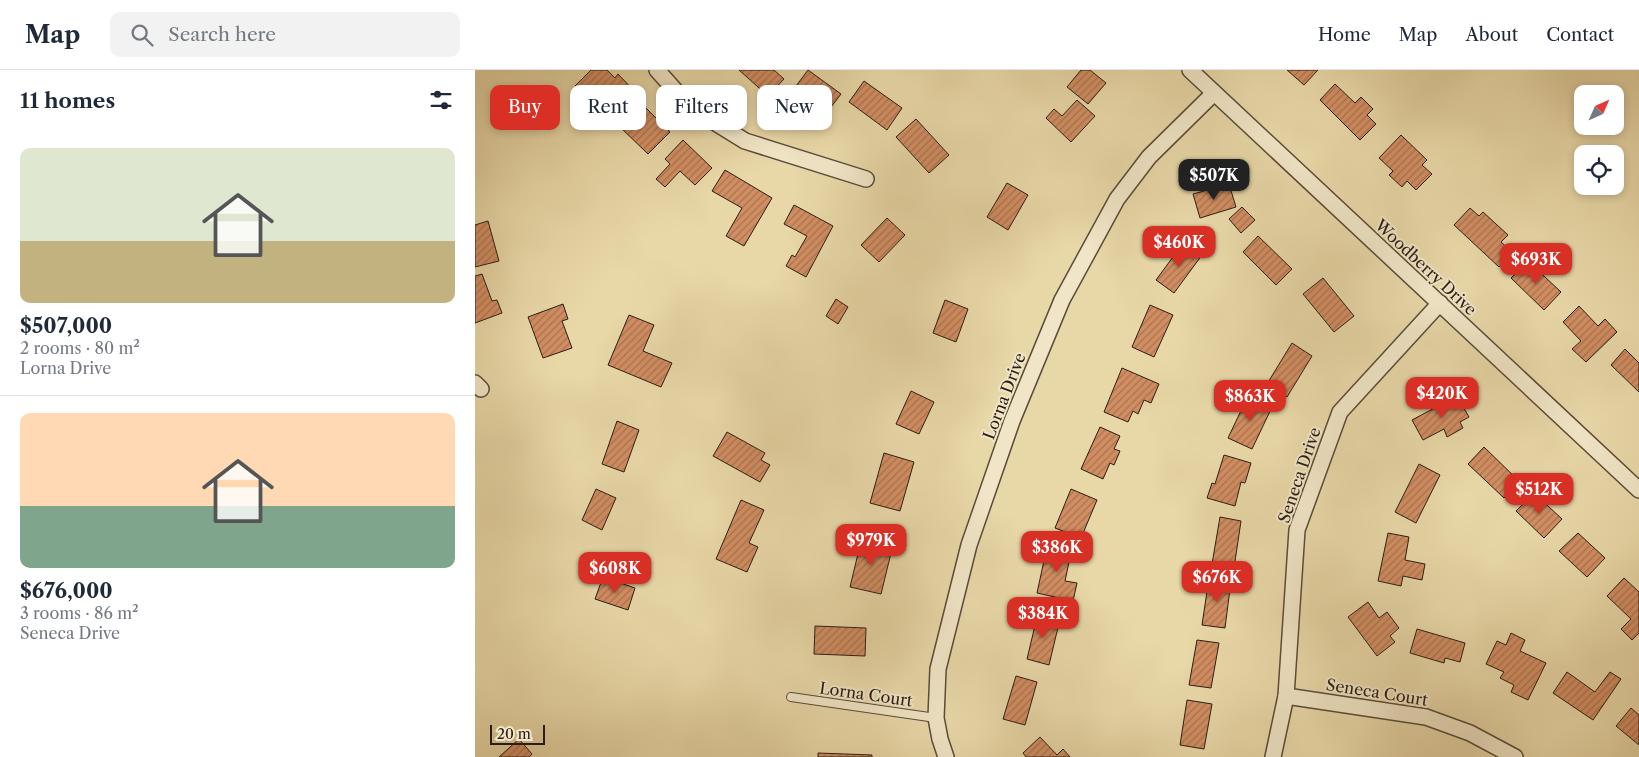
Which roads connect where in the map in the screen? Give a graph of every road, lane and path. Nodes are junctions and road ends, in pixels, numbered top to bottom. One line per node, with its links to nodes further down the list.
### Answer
1 (657, 70): 4 (street)
2 (1190, 70): 3 (street, Woodberry Drive)
3 (1214, 93): 5 (street, Woodberry Drive); 9 (street, Lorna Drive)
4 (866, 179)
5 (1440, 302): 6 (street, Woodberry Drive); 7 (street, Seneca Drive)
6 (1639, 490)
7 (1286, 696): 11 (street, Seneca Drive); 12 (street, Seneca Court)
8 (791, 698): 9 (lane, Lorna Court)
9 (936, 718): 10 (street, Lorna Drive)
10 (946, 757)
11 (1273, 757)
12 (1515, 757)

